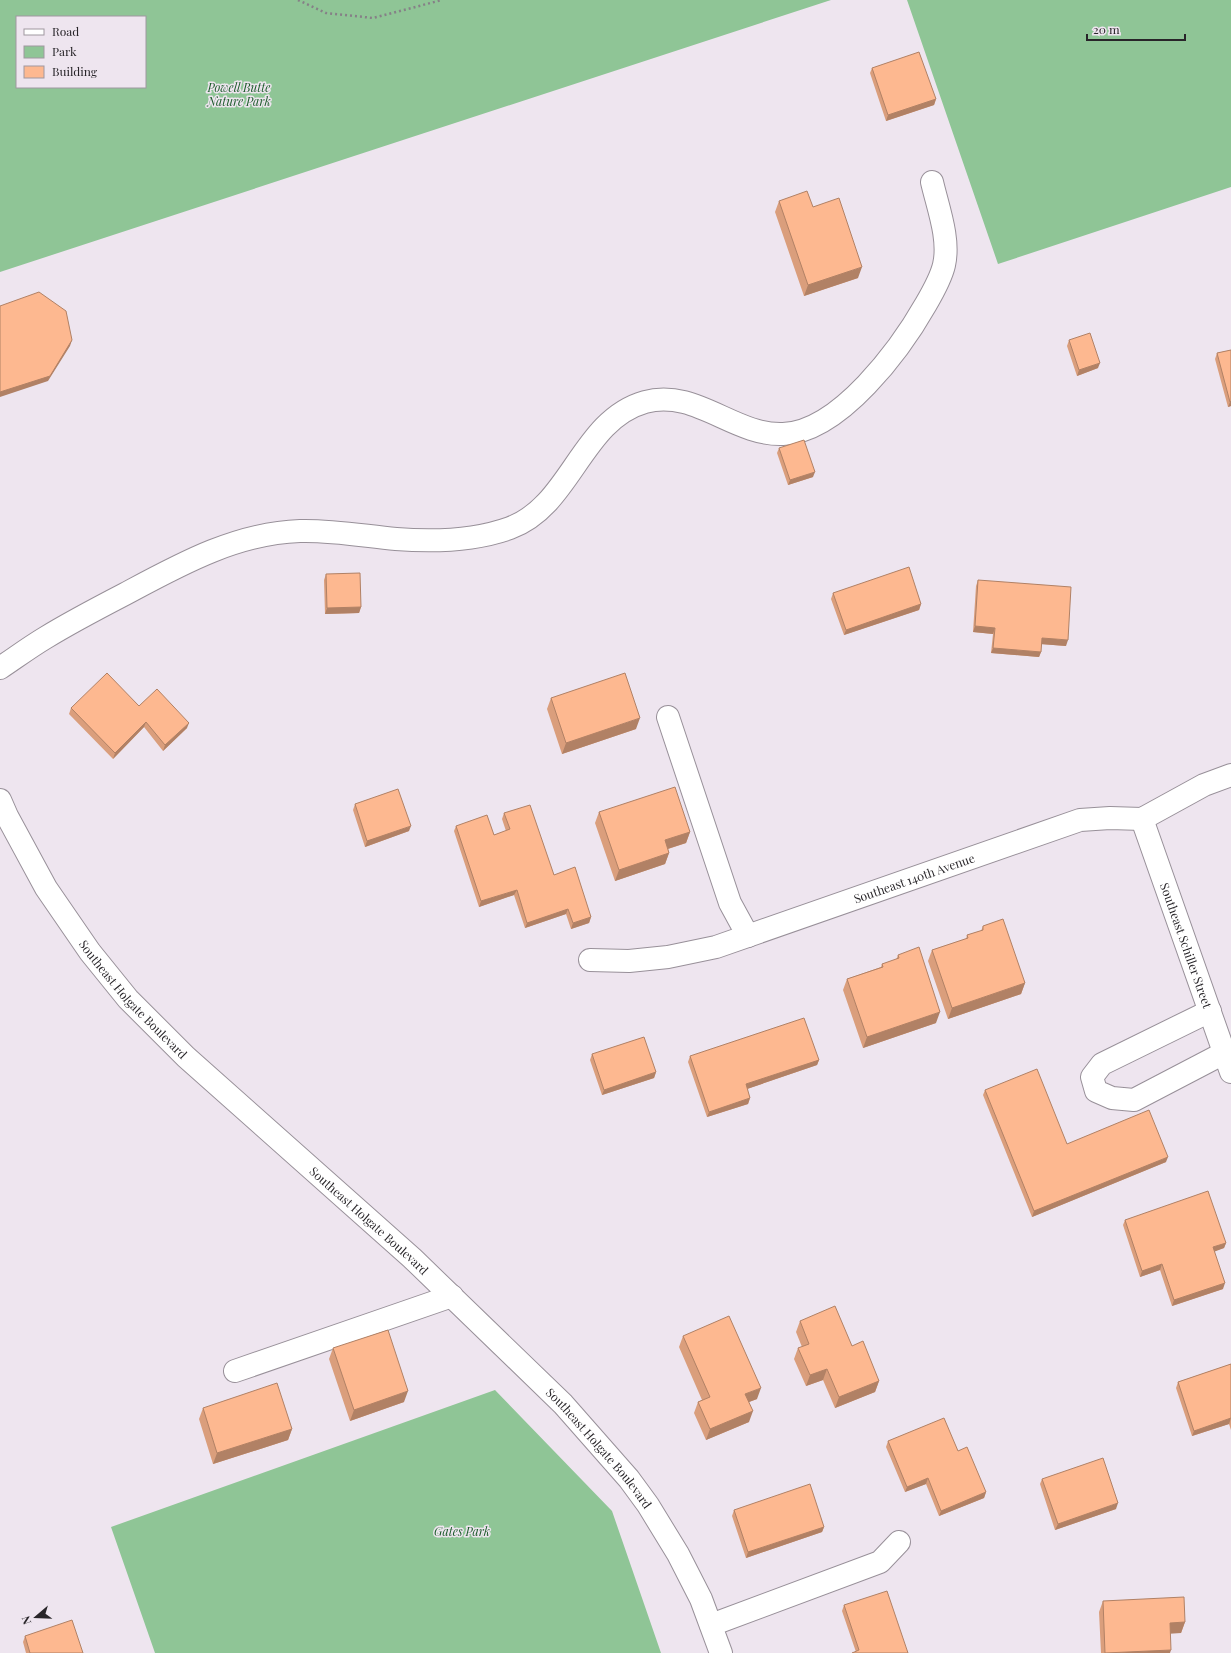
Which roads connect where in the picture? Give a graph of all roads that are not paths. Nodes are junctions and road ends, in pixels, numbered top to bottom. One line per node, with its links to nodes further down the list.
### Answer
1 (932, 182): 2 (street)
2 (0, 668)
3 (668, 717): 7 (street)
4 (1231, 775): 6 (street)
5 (0, 800): 11 (street, Southeast Holgate Boulevard)
6 (1142, 819): 7 (street, Southeast 140th Avenue); 9 (street, Southeast Schiller Street)
7 (748, 936): 8 (street, Southeast 140th Avenue)
8 (590, 960)
9 (1210, 1011): 10 (street, Southeast Schiller Street); 10 (street)
10 (1228, 1062)
11 (452, 1296): 12 (street); 14 (street, Southeast Holgate Boulevard)
12 (235, 1371)
13 (899, 1542): 14 (street)
14 (711, 1625): 15 (street, Southeast Holgate Boulevard)
15 (721, 1653)

